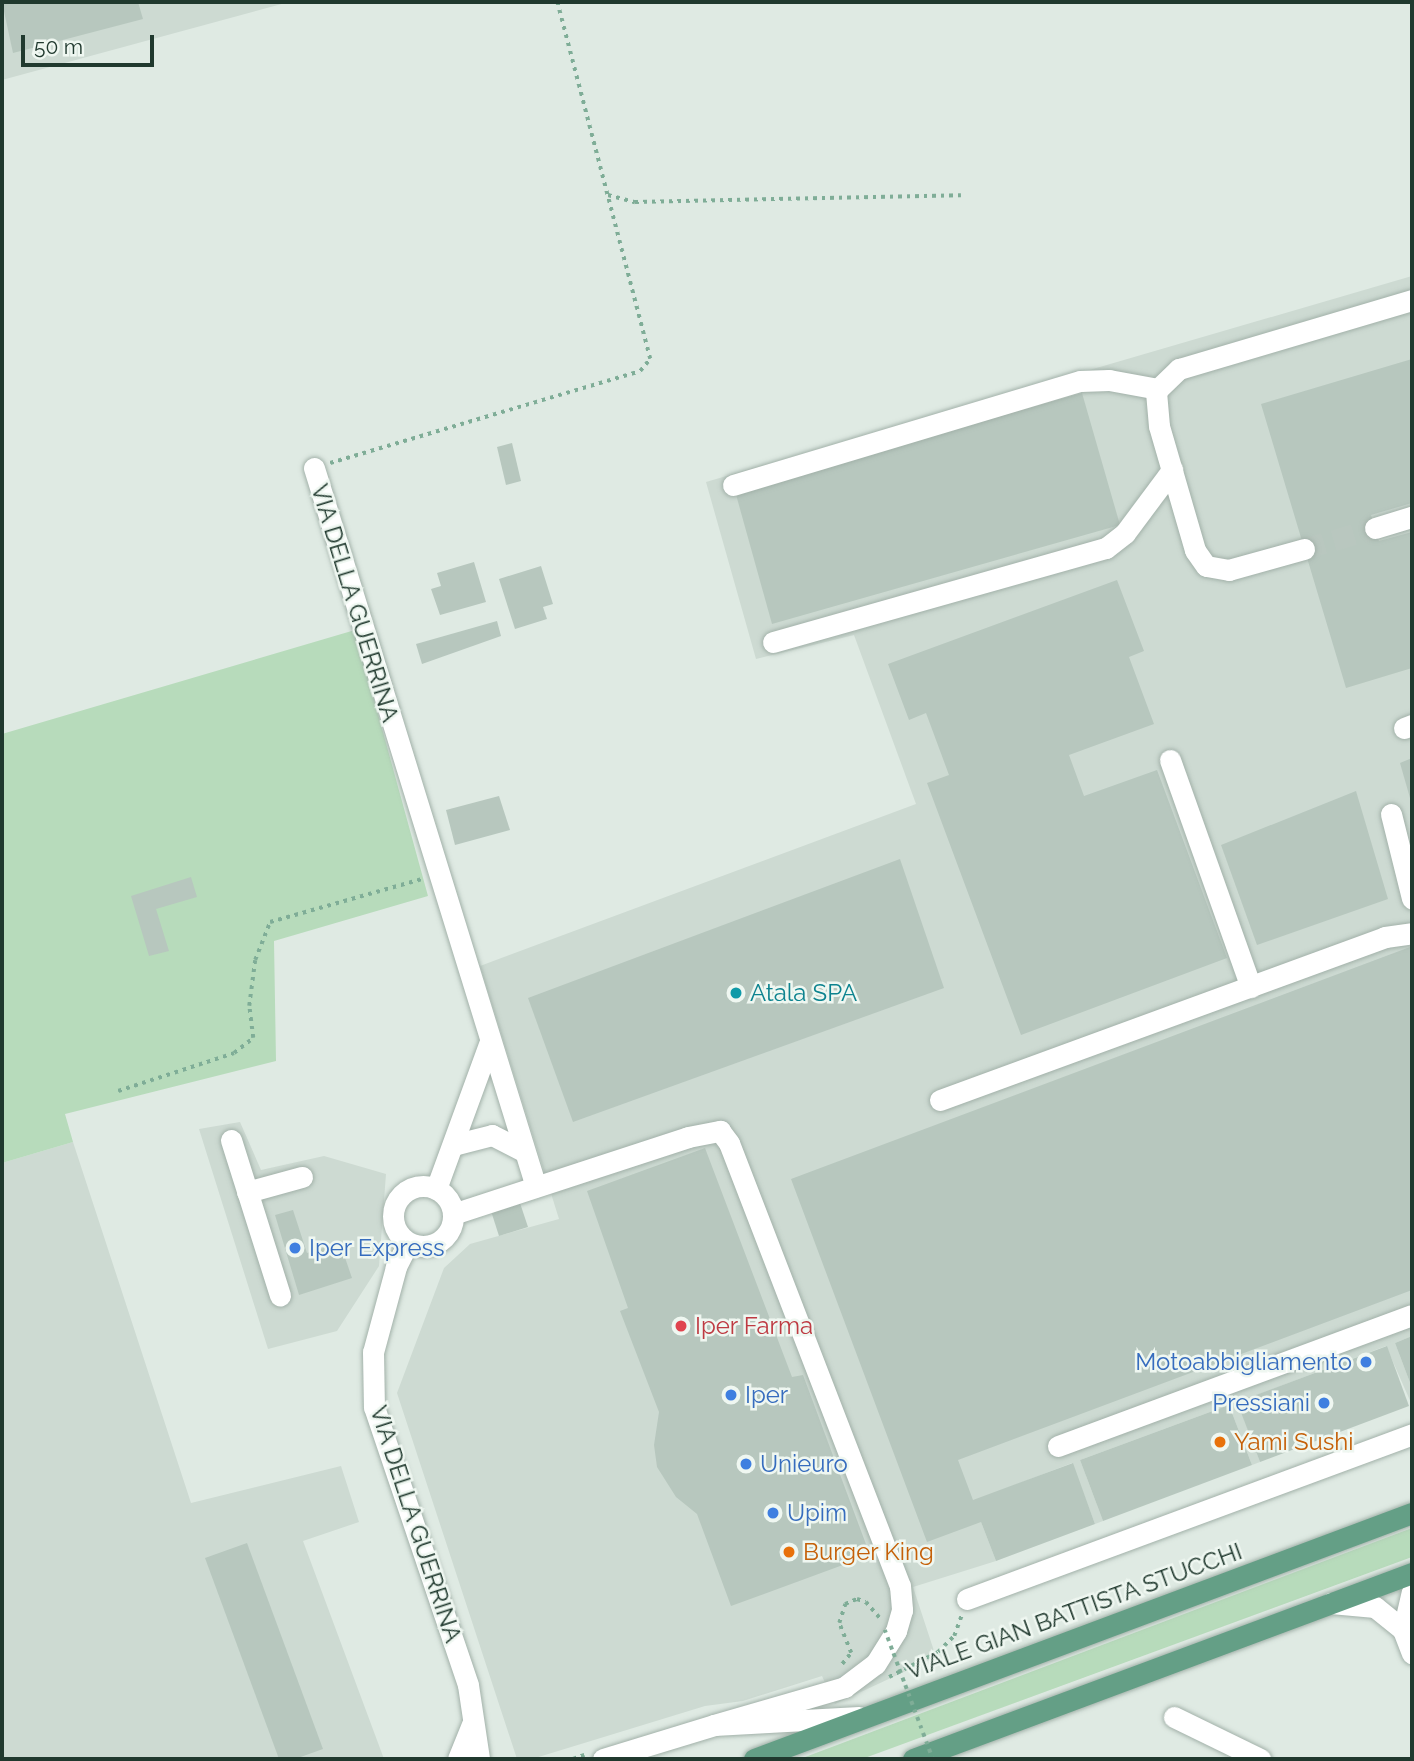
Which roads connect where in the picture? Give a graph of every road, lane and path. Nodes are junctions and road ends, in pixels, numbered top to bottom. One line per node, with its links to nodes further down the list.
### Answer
1 (557, 2): 2 (path, VIA DELLA GUERRINA)
2 (608, 195): 3 (path); 6 (path, VIA DELLA GUERRINA)
3 (961, 195)
4 (1412, 300): 5 (street)
5 (1158, 389): 7 (street); 8 (street)
6 (314, 468): 15 (street, VIA DELLA GUERRINA)
7 (1172, 470): 11 (street); 12 (street)
8 (733, 485)
9 (1412, 517): 10 (street)
10 (1375, 528)
11 (1304, 549)
12 (773, 642)
13 (1170, 760): 18 (street)
14 (1391, 814): 16 (street)
15 (437, 874): 19 (street, VIA DELLA GUERRINA); 20 (path)
16 (1412, 898)
17 (1412, 933): 18 (street)
18 (1251, 986): 21 (street)
19 (489, 1044): 23 (street); 24 (street, VIA DELLA GUERRINA)
20 (118, 1091)
21 (940, 1100)
22 (231, 1140): 28 (street)
23 (453, 1145): 24 (street); 27 (street)
24 (524, 1151): 26 (street, VIA DELLA GUERRINA)
25 (302, 1177): 28 (street)
26 (536, 1187): 29 (street); 42 (street)
27 (436, 1189): 29 (street); 30 (street)
28 (247, 1192): 31 (street)
29 (453, 1214): 30 (street)
30 (408, 1243): 45 (street, VIA DELLA GUERRINA)
31 (280, 1295)
32 (1412, 1315): 34 (street)
33 (1412, 1434): 38 (street)
34 (1058, 1446)
35 (1408, 1520): 43 (main road, VIALE GIAN BATTISTA STUCCHI)
36 (1412, 1573): 39 (main road)
37 (1412, 1592): 40 (street)
38 (967, 1599)
39 (1331, 1603): 40 (street); 51 (main road)
40 (1403, 1630): 41 (street)
41 (1412, 1652)
42 (845, 1687): 46 (street); 52 (path, bridge)
43 (865, 1716): 46 (street); 50 (main road, VIALE GIAN BATTISTA STUCCHI)
44 (1174, 1717): 53 (street)
45 (472, 1725): 47 (street, VIA DELLA GUERRINA); 48 (street, VIA DELLA GUERRINA)
46 (714, 1725): 49 (street)
47 (458, 1759)
48 (479, 1759)
49 (603, 1759)
50 (754, 1759)
51 (913, 1759)
52 (933, 1759)
53 (1260, 1759)

